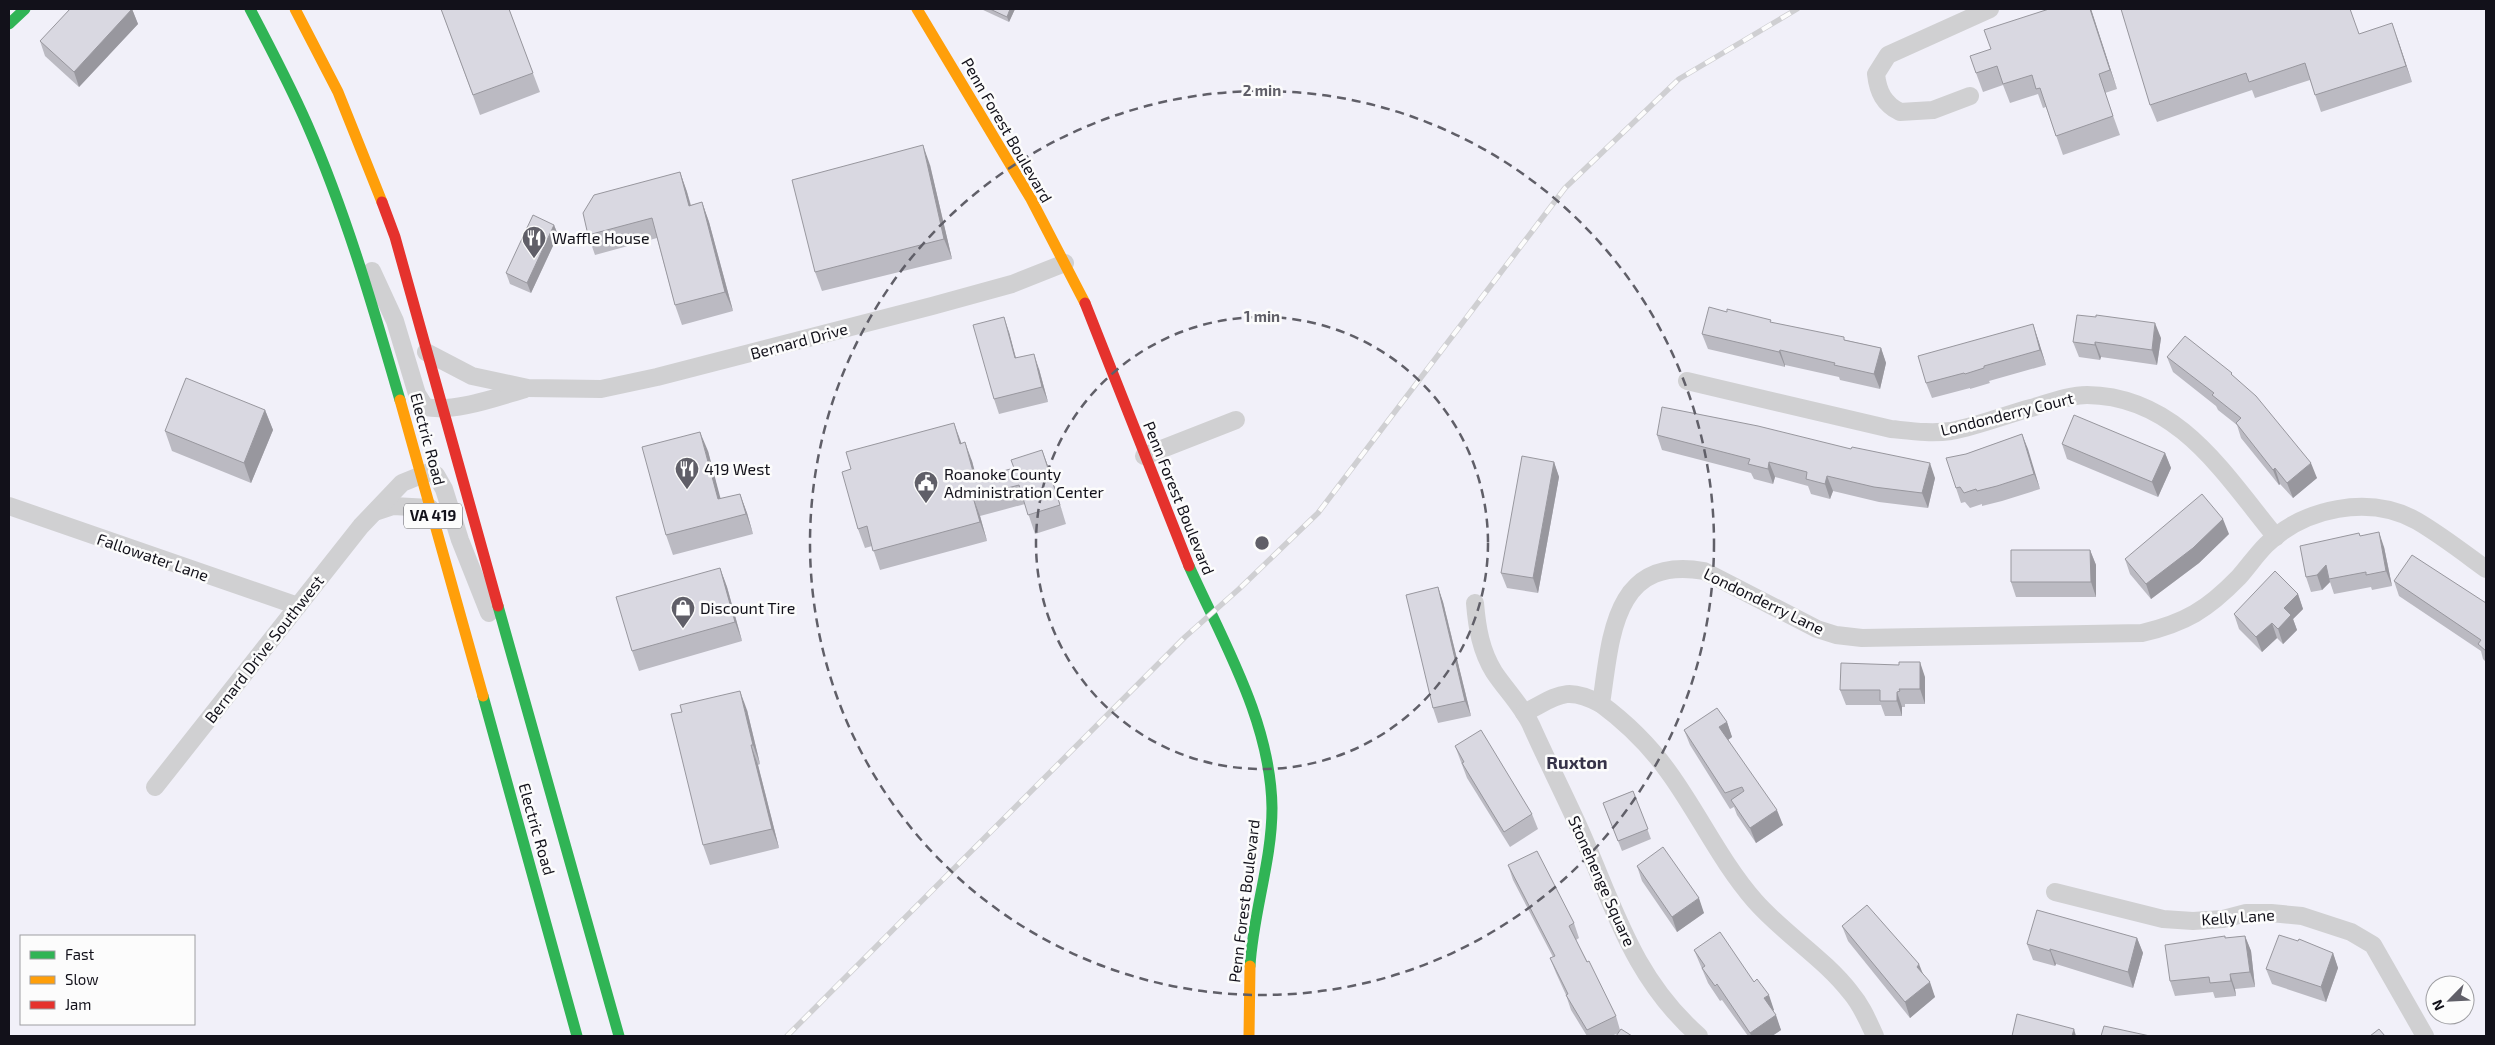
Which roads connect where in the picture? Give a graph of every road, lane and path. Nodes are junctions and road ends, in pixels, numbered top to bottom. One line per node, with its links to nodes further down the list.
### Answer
1 (25, 9): 6 (main road)
2 (250, 9): 8 (main road, Electric Road / VA 419)
3 (295, 9): 10 (main road, Electric Road / VA 419)
4 (918, 9): 9 (main road, Penn Forest Boulevard)
5 (1990, 9): 7 (street)
6 (9, 24)
7 (1970, 96)
8 (350, 236): 13 (street, Bernard Drive); 16 (main road, Electric Road / VA 419)
9 (1065, 263): 12 (street, Bernard Drive); 15 (main road, Penn Forest Boulevard)
10 (426, 352): 12 (street, Bernard Drive); 13 (main road, Electric Road / VA 419)
11 (1687, 381): 20 (street, Londonderry Court)
12 (528, 388): 13 (street, Bernard Drive)
13 (442, 408): 24 (main road, Electric Road / VA 419)
14 (1236, 420): 15 (street)
15 (1144, 456): 31 (main road, Penn Forest Boulevard)
16 (421, 474): 18 (main road, Electric Road / VA 419); 19 (street, Bernard Drive Southwest); 24 (street)
17 (9, 506): 23 (street, Fallowater Lane)
18 (430, 508): 19 (street); 29 (main road, Electric Road / VA 419)
19 (375, 512): 23 (street, Bernard Drive Southwest)
20 (2276, 537): 21 (street, Londonderry Lane); 25 (street, Londonderry Lane)
21 (2486, 569)
22 (1475, 603): 26 (street, Stonehenge Square)
23 (298, 606): 27 (street, Bernard Drive Southwest)
24 (507, 637): 30 (main road, Electric Road / VA 419)
25 (1602, 704): 26 (street); 33 (street)
26 (1524, 713): 32 (street, Stonehenge Square)
27 (155, 787)
28 (2055, 892): 34 (street, Kelly Lane)
29 (577, 1036)
30 (618, 1036)
31 (1249, 1036)
32 (1699, 1036)
33 (1875, 1036)
34 (2425, 1036)

